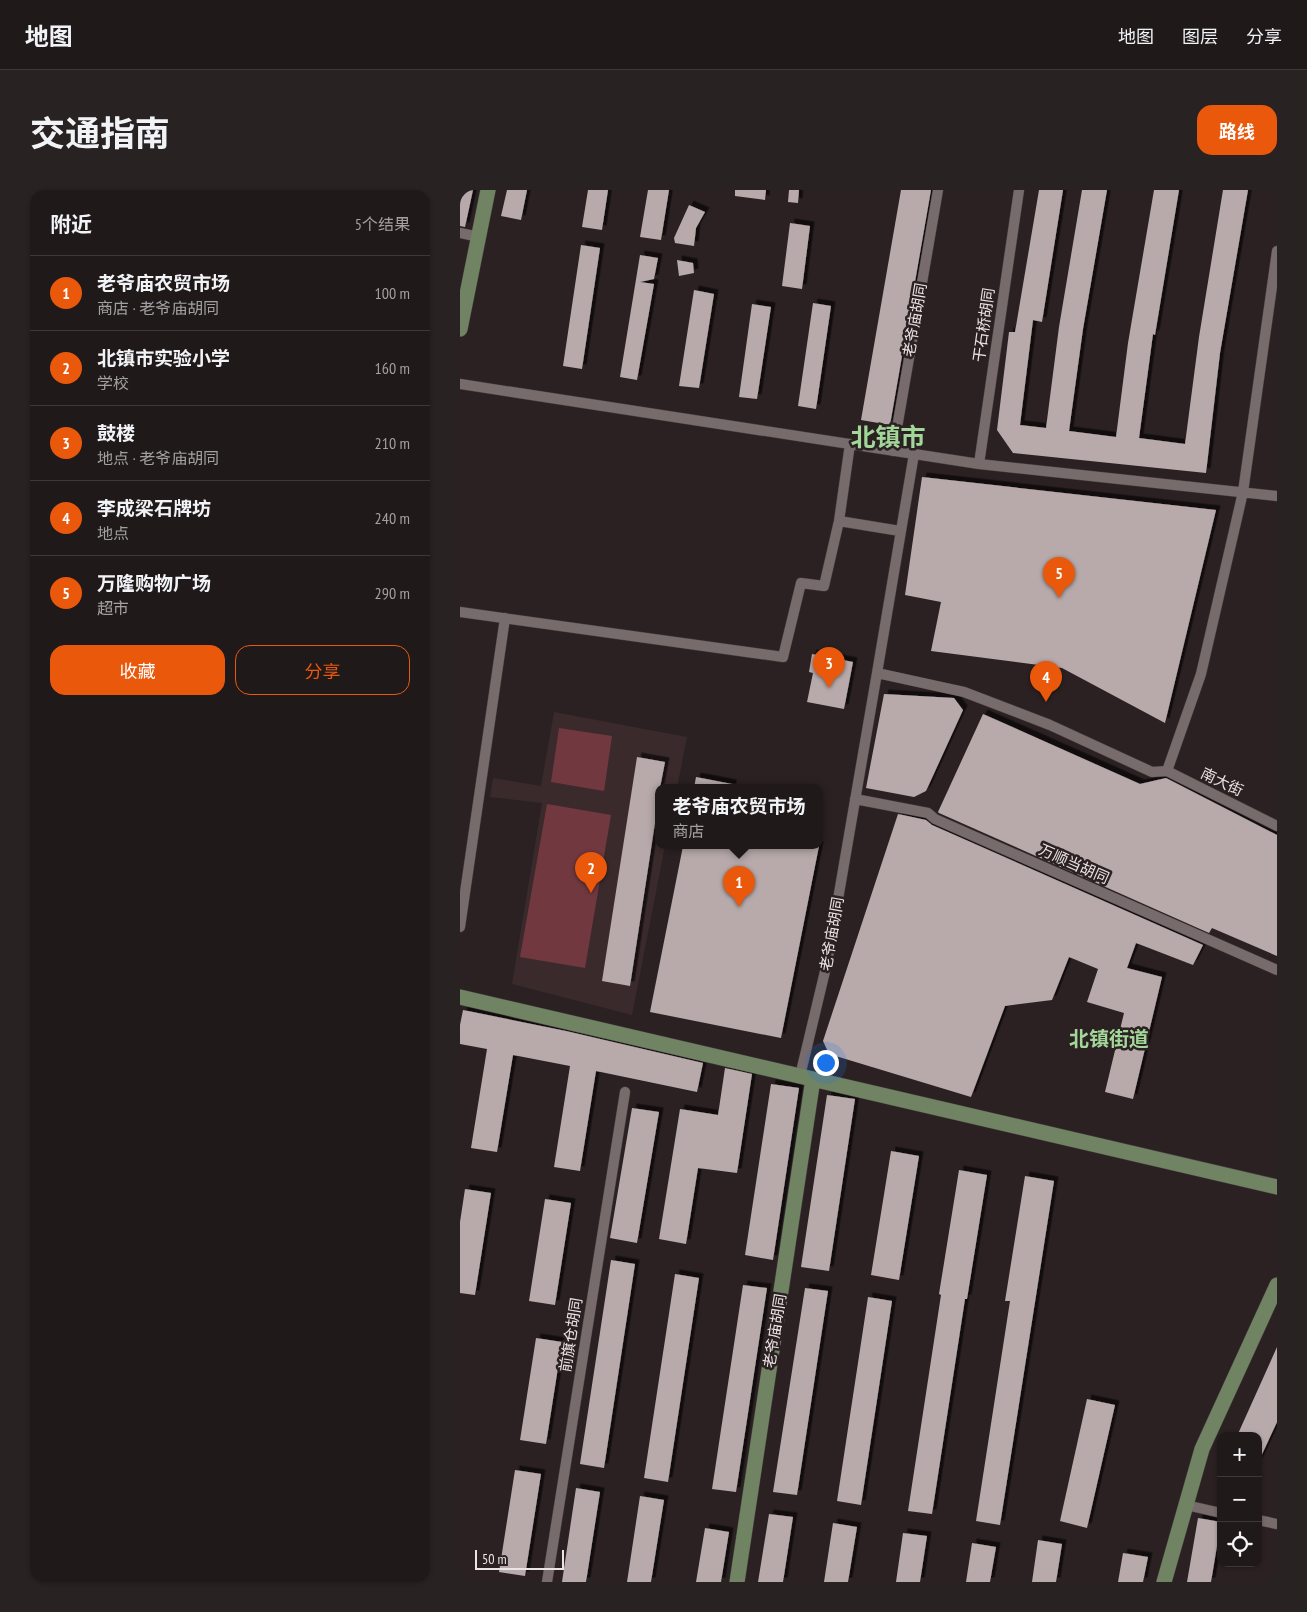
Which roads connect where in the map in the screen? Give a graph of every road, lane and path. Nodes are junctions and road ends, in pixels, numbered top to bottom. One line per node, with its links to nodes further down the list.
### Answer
1 (488, 190): 5 (street)
2 (938, 190): 10 (street, 老爷庙胡同)
3 (1019, 190): 12 (street, 干石桥胡同)
4 (460, 233): 5 (street)
5 (479, 237): 7 (street)
6 (1277, 251): 13 (street)
7 (460, 328)
8 (460, 384): 9 (street)
9 (850, 444): 10 (street); 15 (street)
10 (893, 451): 11 (street)
11 (914, 454): 12 (street); 16 (street, 老爷庙胡同)
12 (979, 464): 13 (street)
13 (1243, 492): 14 (street); 20 (street)
14 (1277, 496)
15 (839, 521): 16 (street); 18 (street)
16 (900, 531): 19 (street, 老爷庙胡同)
17 (460, 612): 18 (street)
18 (505, 618): 23 (street)
19 (876, 674): 20 (street); 21 (street, 老爷庙胡同)
20 (1167, 771): 22 (street, 南大街)
21 (855, 795): 24 (street, 万顺当胡同); 26 (street, 老爷庙胡同)
22 (1277, 826)
23 (460, 927)
24 (1277, 970)
25 (460, 997): 26 (street)
26 (807, 1078): 28 (street); 35 (street, 老爷庙胡同)
27 (625, 1092): 34 (street, 前旗仓胡同)
28 (1277, 1187)
29 (1277, 1285): 30 (street)
30 (1186, 1505): 31 (street); 36 (street)
31 (1217, 1511)
32 (1262, 1521): 33 (street)
33 (1277, 1524)
34 (547, 1582)
35 (737, 1582)
36 (1164, 1582)

